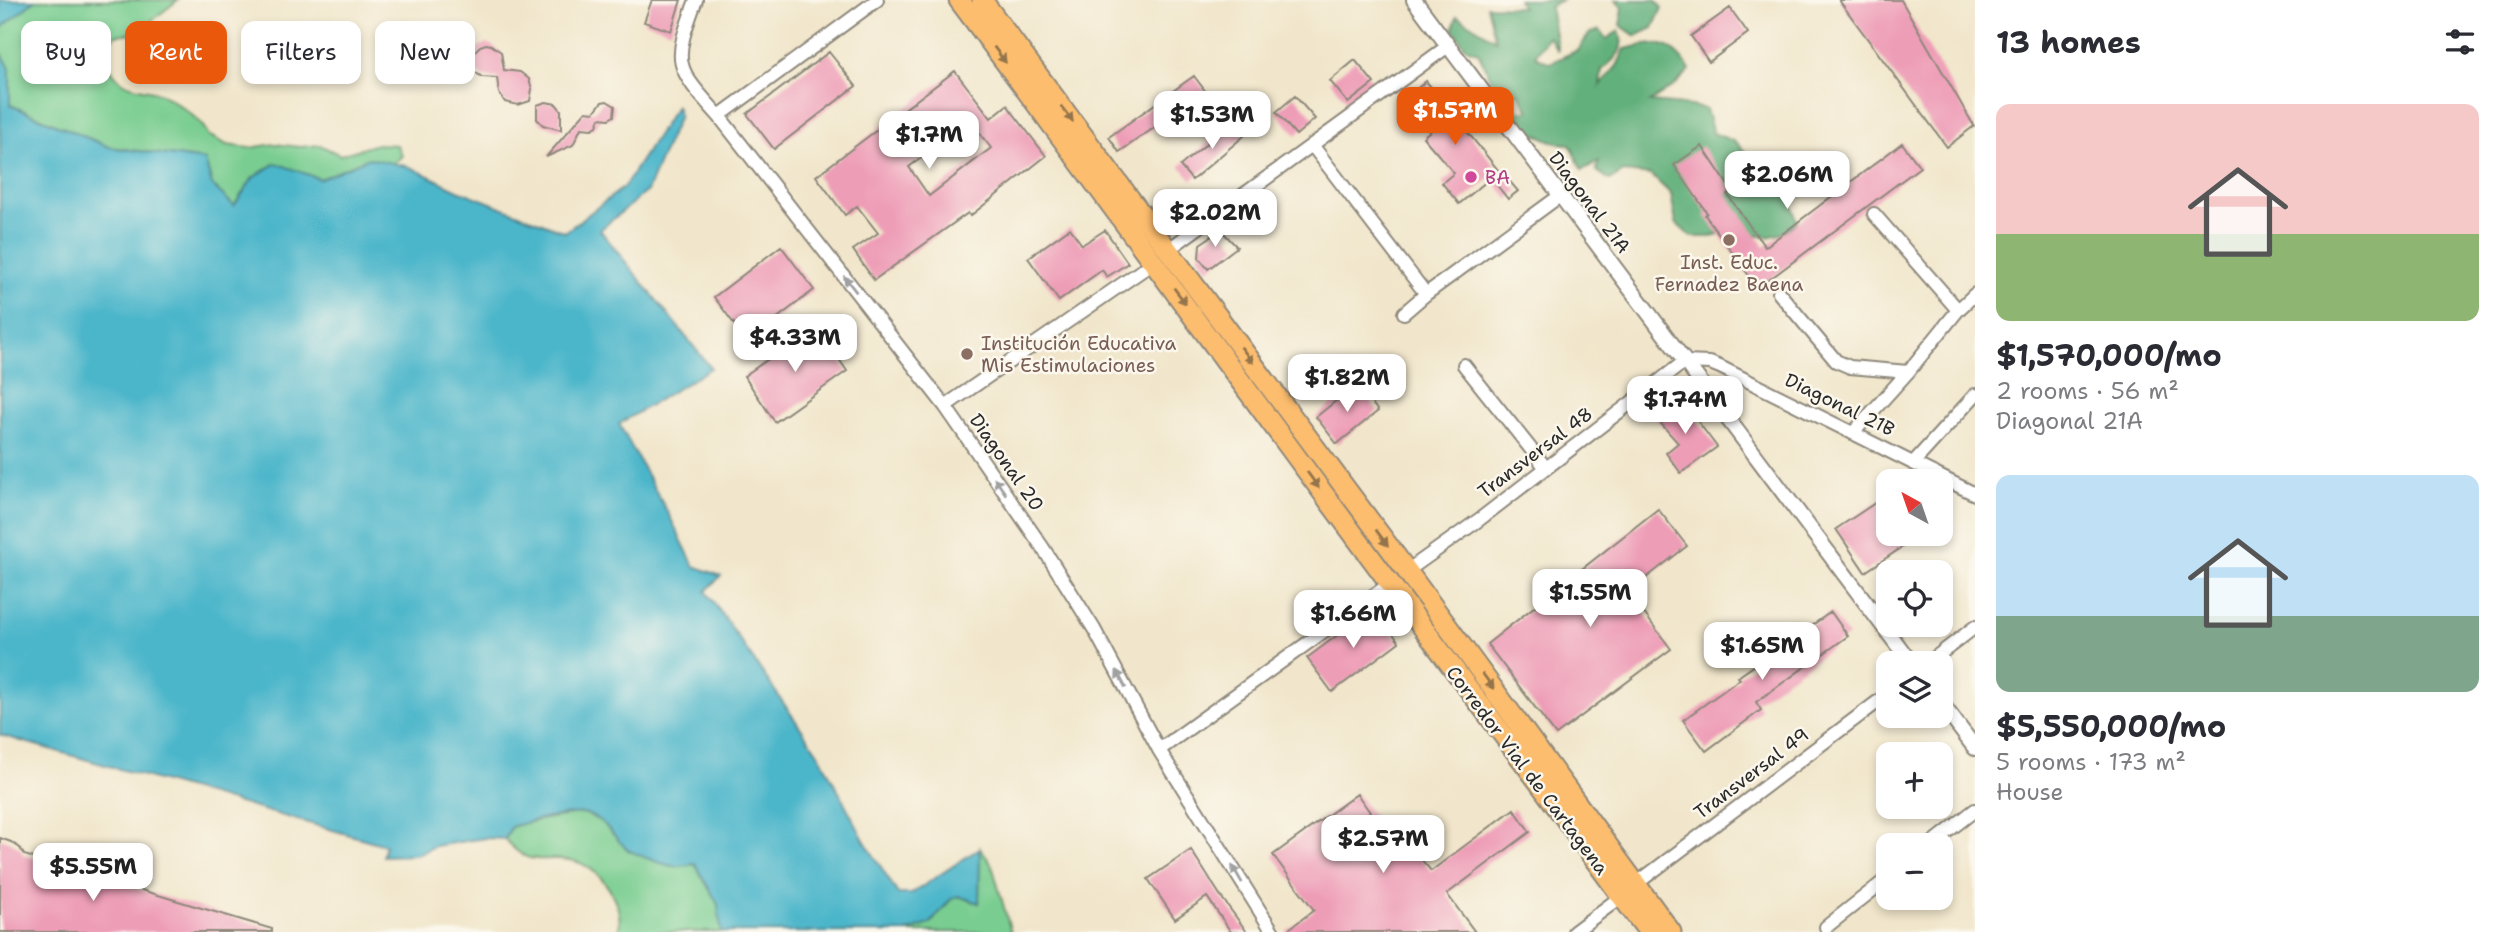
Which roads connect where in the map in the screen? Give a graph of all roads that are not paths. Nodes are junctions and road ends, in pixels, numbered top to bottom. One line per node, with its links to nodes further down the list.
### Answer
1 (696, 0): 7 (street, Diagonal 20)
2 (877, 0): 7 (street)
3 (959, 0): 11 (main road, Corredor Vial de Cartagena, one-way to 11)
4 (982, 0): 11 (main road, Corredor Vial de Cartagena, one-way to 11)
5 (1414, 0): 6 (street, Diagonal 21A)
6 (1448, 46): 8 (street); 9 (street, Diagonal 21A)
7 (719, 116): 21 (street, Diagonal 20, one-way to 7)
8 (1312, 145): 11 (street); 13 (street)
9 (1561, 195): 13 (street); 17 (street, Diagonal 21A)
10 (1874, 214): 15 (street)
11 (1161, 255): 21 (street); 26 (main road, Corredor Vial de Cartagena, one-way to 26); 27 (main road, Corredor Vial de Cartagena, one-way to 27)
12 (1779, 293): 19 (street, Diagonal 21B)
13 (1426, 294): 16 (street)
14 (1975, 294): 15 (street)
15 (1958, 310): 19 (street)
16 (1404, 313)
17 (1684, 362): 22 (street, Diagonal 21B); 24 (street, Transversal 48); 29 (street, Diagonal 21A)
18 (1464, 365): 24 (street)
19 (1908, 372): 22 (street)
20 (1975, 395): 23 (street)
21 (945, 406): 34 (street, Diagonal 20, one-way to 21)
22 (1853, 433): 23 (street, Diagonal 21B)
23 (1914, 462): 25 (street, Diagonal 21B)
24 (1546, 468): 26 (street, Transversal 48)
25 (1975, 494)
26 (1407, 571): 38 (main road, Corredor Vial de Cartagena, one-way to 38)
27 (1388, 585): 34 (street); 38 (main road, Corredor Vial de Cartagena)
28 (1975, 627): 30 (street)
29 (1902, 651)
30 (1944, 651)
31 (1876, 703): 38 (street, Transversal 49)
32 (1953, 719): 33 (street)
33 (1975, 748)
34 (1159, 750): 40 (street, Diagonal 20, one-way to 34)
35 (1975, 810): 36 (street)
36 (1945, 833)
37 (1876, 887): 39 (street)
38 (1629, 890): 41 (street, Transversal 49); 42 (main road, Corredor Vial de Cartagena); 43 (main road, Corredor Vial de Cartagena)
39 (1826, 927)
40 (1273, 932)
41 (1574, 932)
42 (1648, 932)
43 (1671, 932)

